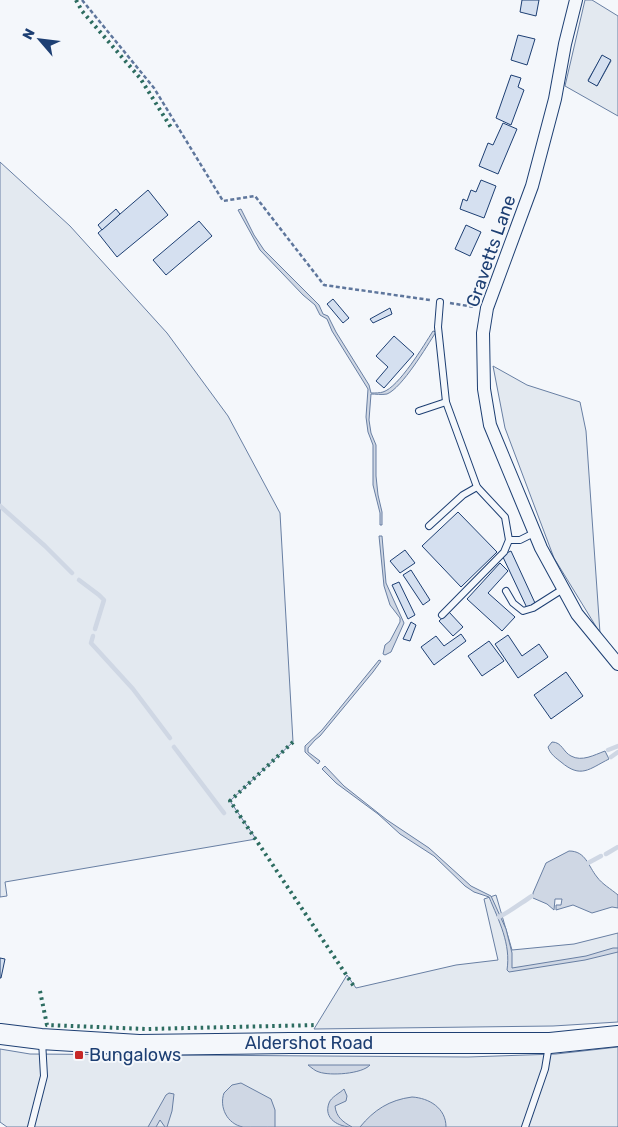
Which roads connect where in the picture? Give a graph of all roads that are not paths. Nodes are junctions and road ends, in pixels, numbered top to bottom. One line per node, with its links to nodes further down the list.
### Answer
1 (576, 0): 7 (street, Gravetts Lane)
2 (440, 302): 3 (lane)
3 (446, 402): 4 (lane); 5 (lane)
4 (419, 411)
5 (477, 487): 6 (lane); 8 (lane)
6 (429, 526)
7 (534, 533): 8 (lane); 9 (street, Gravetts Lane)
8 (509, 540): 11 (lane)
9 (563, 589): 10 (lane); 12 (street, Gravetts Lane)
10 (506, 591)
11 (442, 615)
12 (618, 664)
13 (0, 1034): 15 (main road, Aldershot Road)
14 (618, 1036): 16 (main road, Aldershot Road)
15 (42, 1039): 16 (main road, Aldershot Road); 17 (lane)
16 (550, 1043): 18 (lane)
17 (31, 1127)
18 (525, 1127)

